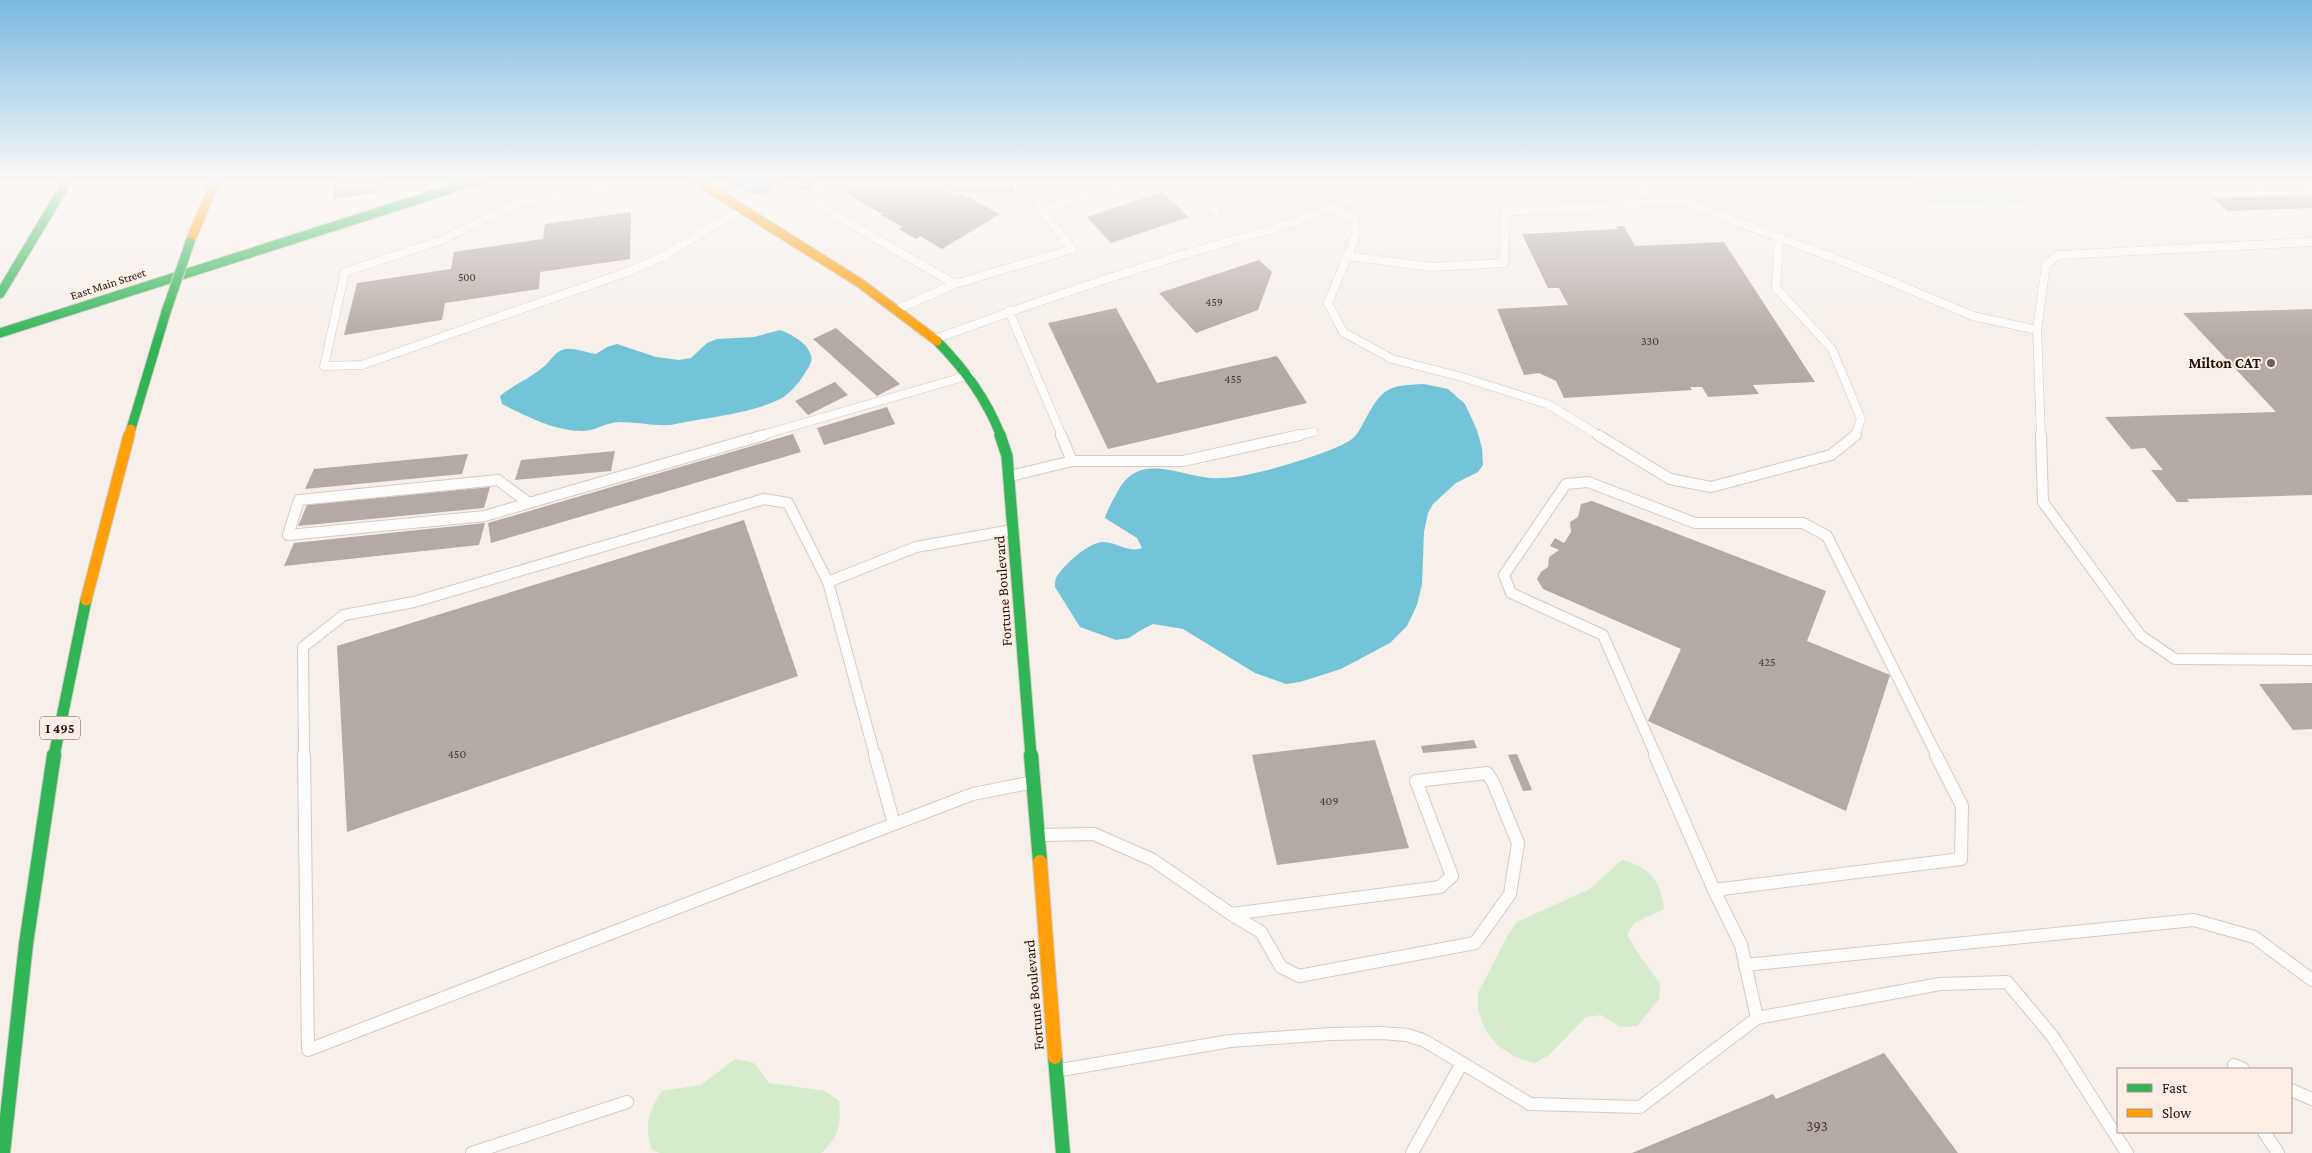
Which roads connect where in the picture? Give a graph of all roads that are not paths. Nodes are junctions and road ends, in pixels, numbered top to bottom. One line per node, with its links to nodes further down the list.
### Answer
1 (36, 233): 17 (main road)
2 (194, 233): 45 (main road, I 495, bridge)
3 (315, 233): 21 (main road, East Main Street)
4 (456, 233): 5 (lane)
5 (702, 233)
6 (780, 233): 18 (main road, Fortune Boulevard)
7 (866, 233): 16 (lane)
8 (1060, 233): 16 (lane)
9 (1255, 233): 19 (lane)
10 (1356, 233): 15 (lane)
11 (1505, 233): 15 (lane)
12 (1765, 233): 13 (lane)
13 (1779, 238): 15 (lane); 20 (lane)
14 (2312, 242): 20 (lane)
15 (1347, 256)
16 (954, 284): 18 (lane)
17 (0, 294)
18 (898, 309): 22 (main road, Fortune Boulevard)
19 (1010, 311): 22 (lane); 25 (lane)
20 (2037, 330): 30 (lane)
21 (0, 333)
22 (934, 339): 23 (main road, Fortune Boulevard)
23 (970, 376): 26 (main road, Fortune Boulevard); 27 (lane)
24 (1313, 432): 25 (lane)
25 (1072, 462): 26 (lane)
26 (1009, 477): 28 (main road, Fortune Boulevard)
27 (529, 504): 27 (lane)
28 (1013, 530): 29 (lane); 31 (main road, Fortune Boulevard)
29 (828, 582): 32 (lane); 32 (lane)
30 (2312, 660)
31 (1032, 783): 32 (lane); 33 (main road, Fortune Boulevard)
32 (894, 824)
33 (1036, 836): 35 (lane); 40 (main road, Fortune Boulevard)
34 (1714, 890): 34 (lane); 36 (lane)
35 (1231, 914): 35 (lane)
36 (1745, 965): 37 (lane); 38 (lane)
37 (2312, 980)
38 (1756, 1018): 39 (lane); 49 (lane)
39 (1462, 1063): 40 (lane); 48 (lane)
40 (1056, 1071): 47 (main road, Fortune Boulevard)
41 (2292, 1090): 42 (lane)
42 (2312, 1100)
43 (627, 1102): 46 (lane)
44 (2265, 1133): 50 (lane)
45 (3, 1153)
46 (472, 1153)
47 (1062, 1153)
48 (1412, 1153)
49 (2128, 1153)
50 (2278, 1153)

